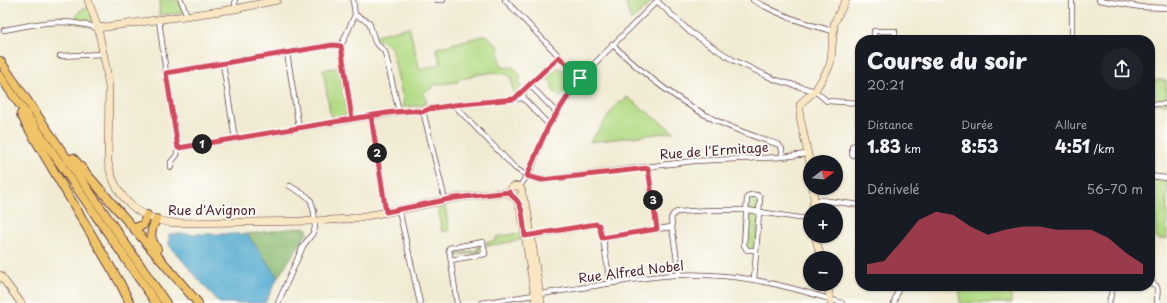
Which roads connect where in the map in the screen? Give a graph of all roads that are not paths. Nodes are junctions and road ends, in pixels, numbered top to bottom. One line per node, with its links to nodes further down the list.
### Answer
1 (88, 0): 19 (street, Rue d'Avignon)
2 (181, 0): 17 (street)
3 (235, 0): 15 (street)
4 (276, 0): 15 (street)
5 (353, 0): 16 (street)
6 (437, 0): 7 (street)
7 (443, 0)
8 (505, 0): 30 (street)
9 (753, 0): 21 (street)
10 (846, 0): 21 (street)
11 (1072, 0): 24 (street)
12 (1099, 0): 14 (street)
13 (658, 1): 25 (street); 38 (street)
14 (1167, 8)
15 (235, 9): 17 (street)
16 (355, 15): 26 (street); 46 (street)
17 (187, 16): 18 (street)
18 (159, 20): 19 (street); 33 (street)
19 (98, 28): 20 (street); 27 (street, Rue d'Avignon)
20 (4, 30)
21 (833, 31): 38 (street)
22 (874, 35): 23 (street)
23 (895, 35)
24 (1071, 35)
25 (612, 44): 35 (street); 59 (street)
26 (341, 46): 28 (street); 50 (street)
27 (104, 54): 29 (street); 78 (street, Rue d'Avignon)
28 (287, 54): 32 (street); 52 (street)
29 (60, 56)
30 (559, 57): 35 (street); 36 (street)
31 (0, 61): 53 (highway)
32 (223, 64): 33 (street); 54 (street)
33 (166, 73): 56 (street)
34 (0, 76): 39 (highway)
35 (580, 78): 48 (street)
36 (530, 85): 37 (street); 48 (street)
37 (524, 90): 40 (street); 41 (street)
38 (816, 91): 42 (street); 57 (street)
39 (12, 93): 101 (highway); 102 (highway)
40 (524, 98): 41 (street); 51 (street)
41 (514, 99): 45 (street)
42 (855, 102)
43 (1155, 104): 44 (street)
44 (1167, 104)
45 (454, 105): 47 (street); 62 (street)
46 (399, 112): 47 (street); 49 (street)
47 (422, 112): 70 (street)
48 (556, 112): 51 (street)
49 (371, 116): 50 (street); 76 (street)
50 (352, 119): 52 (street)
51 (549, 125): 62 (street)
52 (299, 128): 54 (street)
53 (53, 137): 83 (highway); 103 (highway)
54 (235, 139): 56 (street)
55 (855, 145): 58 (street)
56 (178, 148): 60 (street)
57 (807, 154): 59 (street, Rue de l'Ermitage)
58 (855, 155)
59 (782, 157): 61 (street, Rue de l'Ermitage)
60 (171, 167)
61 (648, 168): 62 (street, Rue de l'Ermitage); 84 (street)
62 (527, 176): 66 (street)
63 (1155, 177): 64 (street)
64 (1167, 178)
65 (290, 186): 81 (street)
66 (520, 186): 67 (street); 69 (street)
67 (510, 192): 69 (street); 70 (street)
68 (814, 195): 71 (street)
69 (519, 196): 85 (street)
70 (445, 200): 74 (street)
71 (814, 200): 72 (street); 73 (street)
72 (813, 203)
73 (855, 204)
74 (399, 210): 76 (street); 106 (street)
75 (747, 210): 77 (street); 77 (street); 82 (street); 87 (street)
76 (386, 212): 81 (street)
77 (759, 212): 79 (street); 87 (street)
78 (147, 215): 80 (street, Rue d'Avignon); 83 (highway)
79 (803, 218)
80 (156, 219): 81 (street, Rue d'Avignon); 89 (highway)
81 (315, 221): 105 (street)
82 (672, 226): 84 (street); 90 (street)
83 (134, 228): 89 (highway)
84 (657, 229): 86 (street)
85 (528, 236): 86 (street); 98 (street)
86 (602, 238): 93 (street)
87 (756, 250): 92 (street)
88 (451, 260): 88 (street); 107 (street)
89 (169, 269): 104 (highway)
90 (679, 274): 92 (street, Rue Alfred Nobel); 93 (street, Rue Alfred Nobel)
91 (0, 276): 100 (street)
92 (754, 280): 99 (street, Rue Alfred Nobel)
93 (610, 283): 98 (street, Rue Alfred Nobel)
94 (1155, 286): 114 (street)
95 (829, 291): 99 (street)
96 (898, 291): 112 (street)
97 (1112, 291): 113 (street)
98 (537, 294): 108 (street, Rue Alfred Nobel); 109 (street); 110 (street)
99 (831, 301): 111 (street, Rue Alfred Nobel)
100 (21, 303)
101 (130, 303)
102 (156, 303)
103 (166, 303)
104 (198, 303)
105 (278, 303)
106 (420, 303)
107 (457, 303)
108 (480, 303)
109 (536, 303)
110 (541, 303)
111 (842, 303)
112 (894, 303)
113 (1109, 303)
114 (1157, 303)

